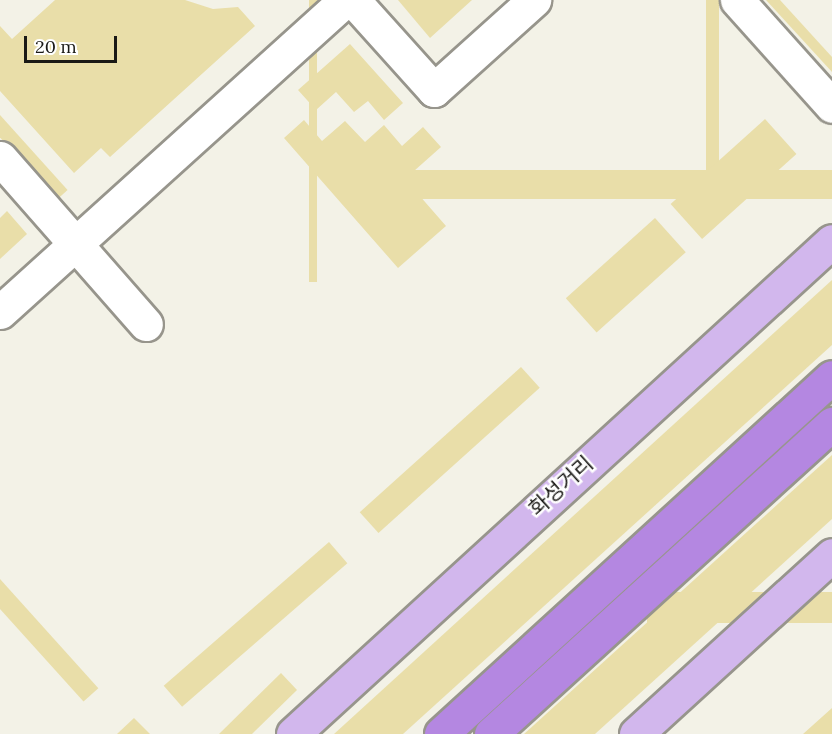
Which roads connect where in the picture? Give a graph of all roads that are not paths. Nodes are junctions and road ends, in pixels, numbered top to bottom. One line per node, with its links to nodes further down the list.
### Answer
1 (345, 0): 8 (street)
2 (353, 0): 3 (street)
3 (534, 0)
4 (737, 0): 5 (street)
5 (832, 106)
6 (0, 158): 8 (street)
7 (832, 241): 14 (main road, 화성거리)
8 (75, 244): 9 (street); 10 (street)
9 (0, 312)
10 (146, 324)
11 (832, 377): 15 (highway)
12 (832, 424): 16 (highway)
13 (832, 555): 17 (main road)
14 (293, 734)
15 (441, 734)
16 (491, 734)
17 (636, 734)

